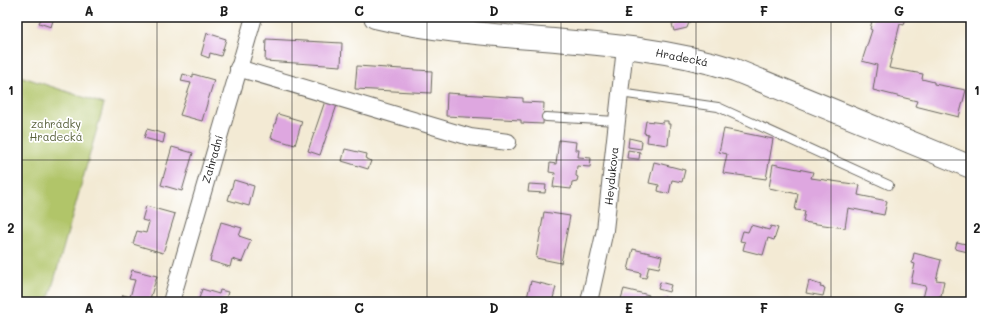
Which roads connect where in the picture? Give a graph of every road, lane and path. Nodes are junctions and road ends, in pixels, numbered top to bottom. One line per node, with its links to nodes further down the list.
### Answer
1 (254, 17): 4 (street, Zahradní)
2 (375, 17): 3 (main road, Hradecká)
3 (625, 48): 5 (street, Heydukova); 9 (main road, Hradecká)
4 (238, 68): 8 (street); 11 (street, Zahradní)
5 (620, 93): 7 (street, Heydukova); 10 (lane)
6 (546, 117): 7 (lane)
7 (617, 121): 12 (street, Heydukova)
8 (508, 142)
9 (971, 168)
10 (888, 185)
11 (171, 302)
12 (589, 302)

